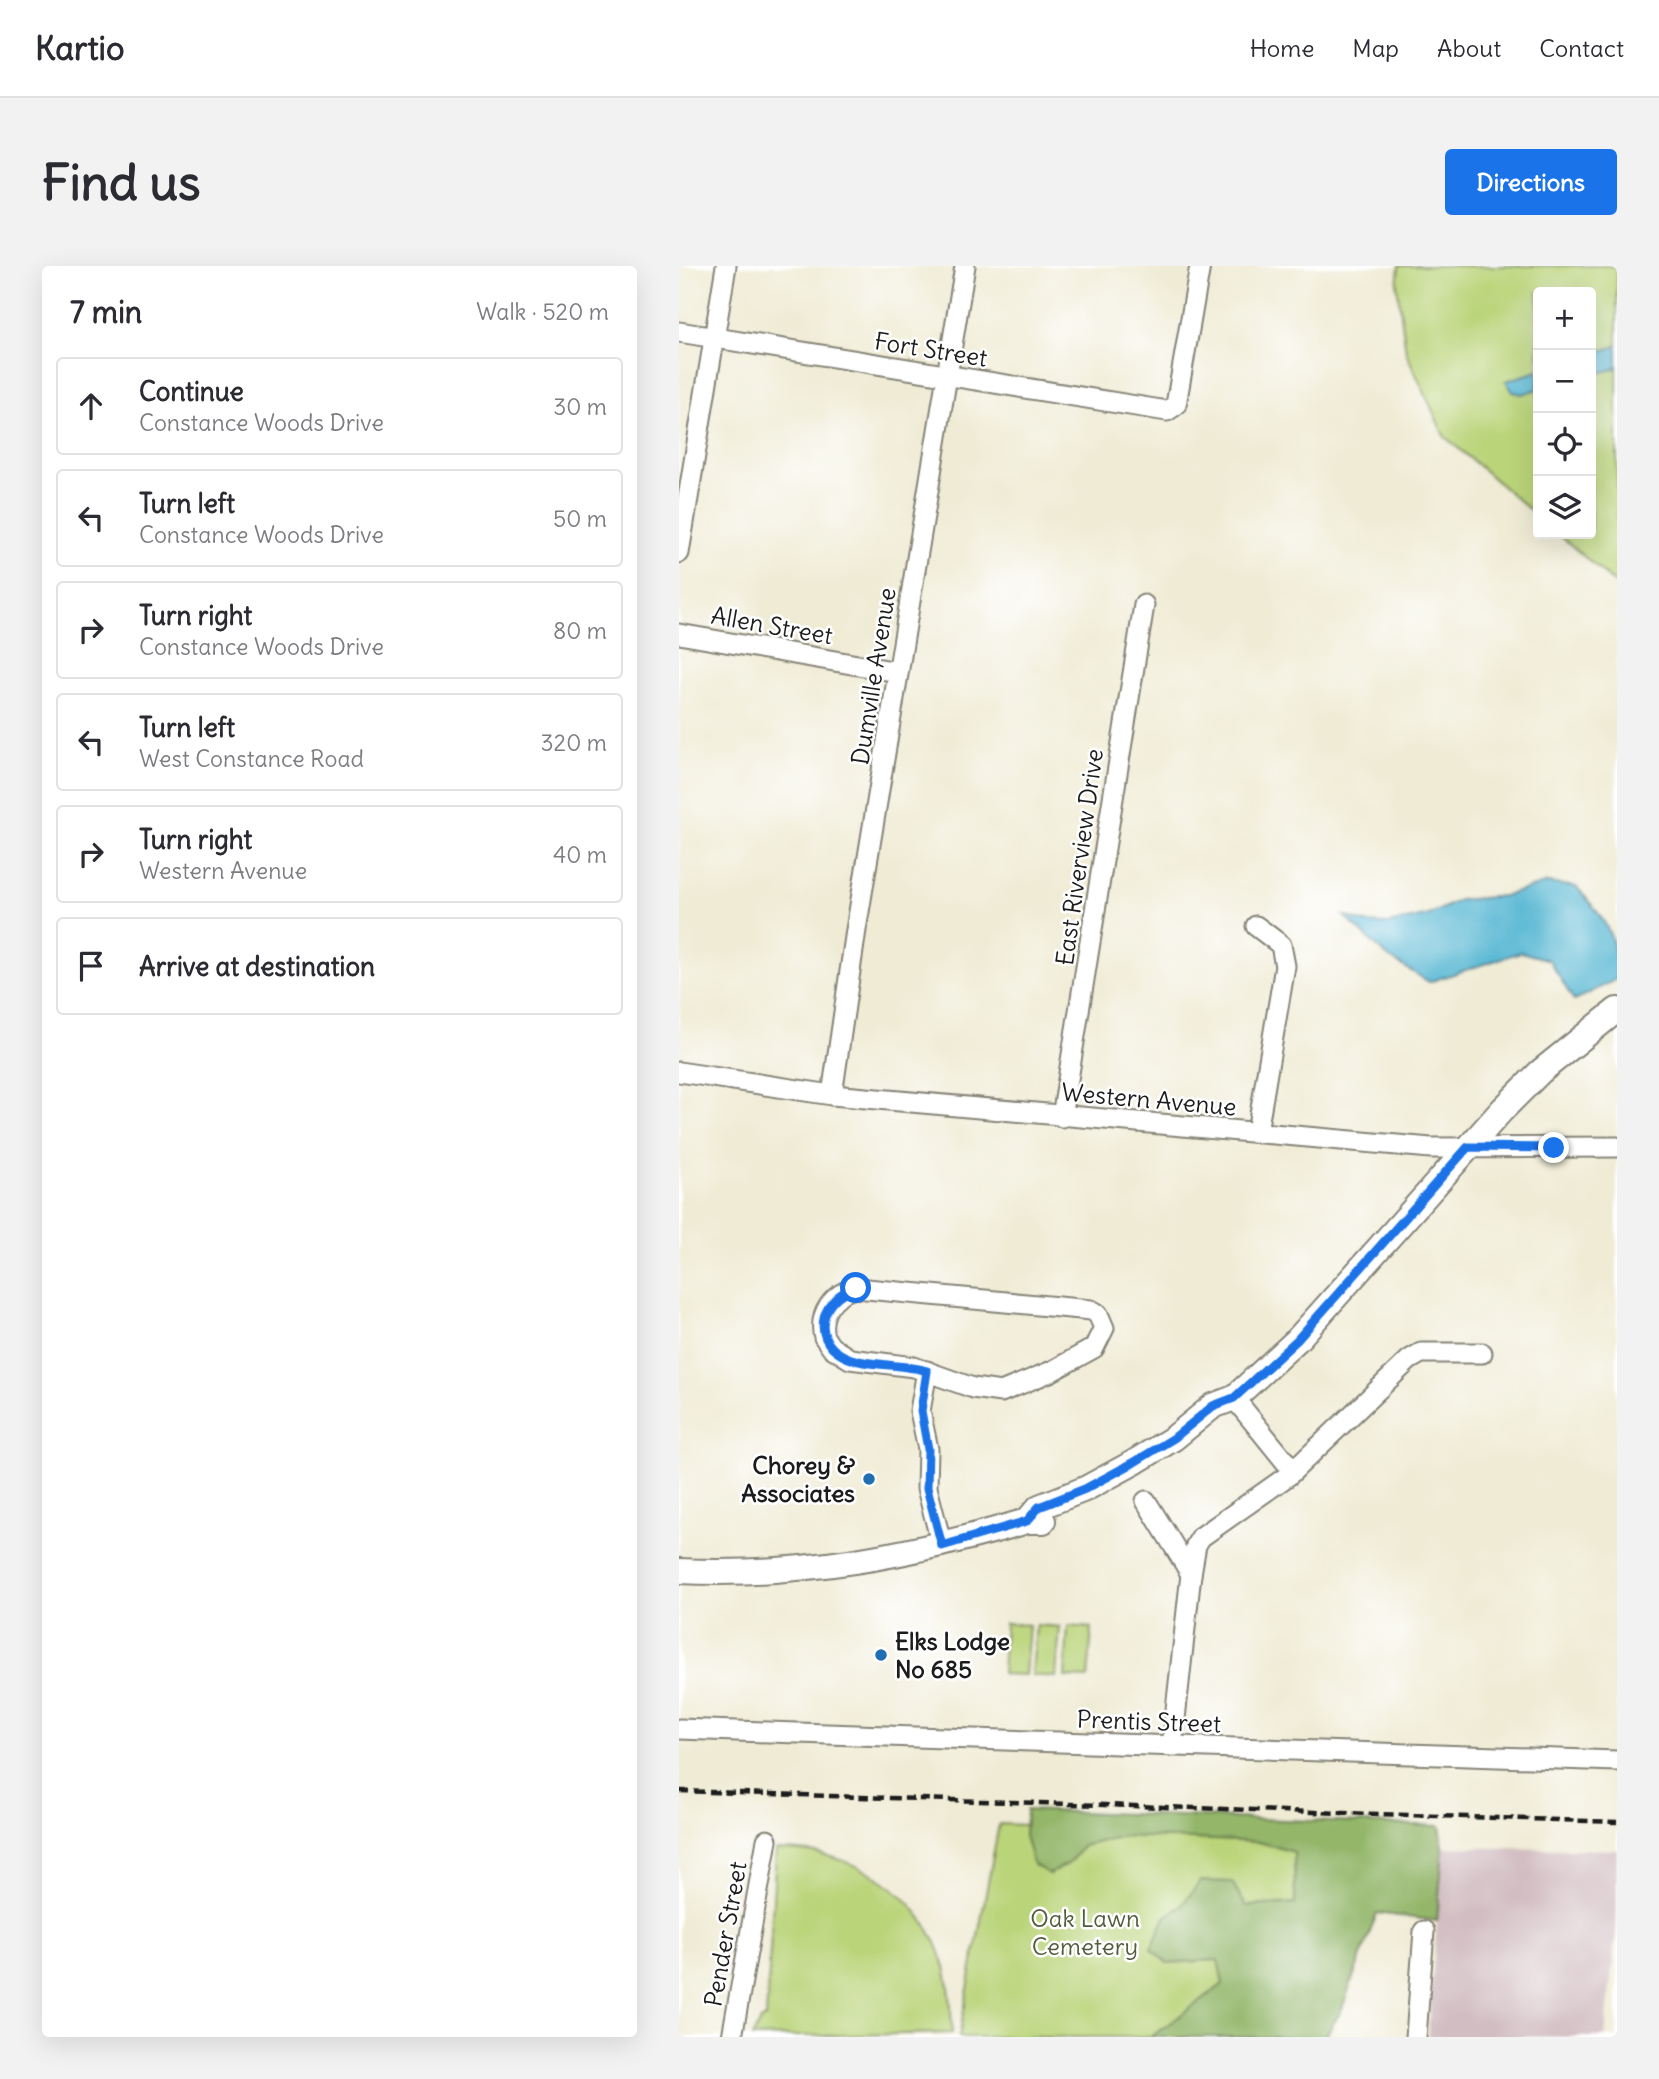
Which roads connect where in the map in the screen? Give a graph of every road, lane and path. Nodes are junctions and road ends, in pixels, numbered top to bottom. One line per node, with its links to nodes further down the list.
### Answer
1 (726, 266): 5 (street)
2 (965, 266): 6 (street, Dumville Avenue)
3 (1200, 266): 6 (street, Fort Street)
4 (679, 332): 5 (street, Fort Street)
5 (714, 338): 6 (street, Fort Street); 7 (street)
6 (947, 376): 10 (street, Dumville Avenue)
7 (679, 553)
8 (1144, 605): 15 (street, East Riverview Drive)
9 (679, 634): 10 (street, Allen Street)
10 (898, 672): 14 (street, Dumville Avenue)
11 (1256, 926): 16 (street)
12 (1617, 1010): 17 (main road)
13 (679, 1072): 14 (street, Western Avenue)
14 (832, 1095): 15 (street, Western Avenue)
15 (1062, 1117): 16 (street, Western Avenue)
16 (1257, 1132): 17 (street, Western Avenue)
17 (1468, 1147): 18 (street, Western Avenue); 21 (main road)
18 (1617, 1147)
19 (1482, 1353): 22 (street)
20 (927, 1371): 20 (street); 24 (street)
21 (1234, 1398): 22 (street); 24 (main road)
22 (1293, 1471): 26 (street)
23 (1146, 1501): 26 (street)
24 (942, 1546): 25 (main road)
25 (679, 1571)
26 (1191, 1574): 28 (street)
27 (679, 1730): 28 (street, Prentis Street)
28 (1172, 1746): 29 (street, Prentis Street)
29 (1617, 1761)
30 (767, 1840): 32 (street, Pender Street)
31 (1424, 1931): 33 (street)
32 (732, 2037)
33 (1416, 2037)

